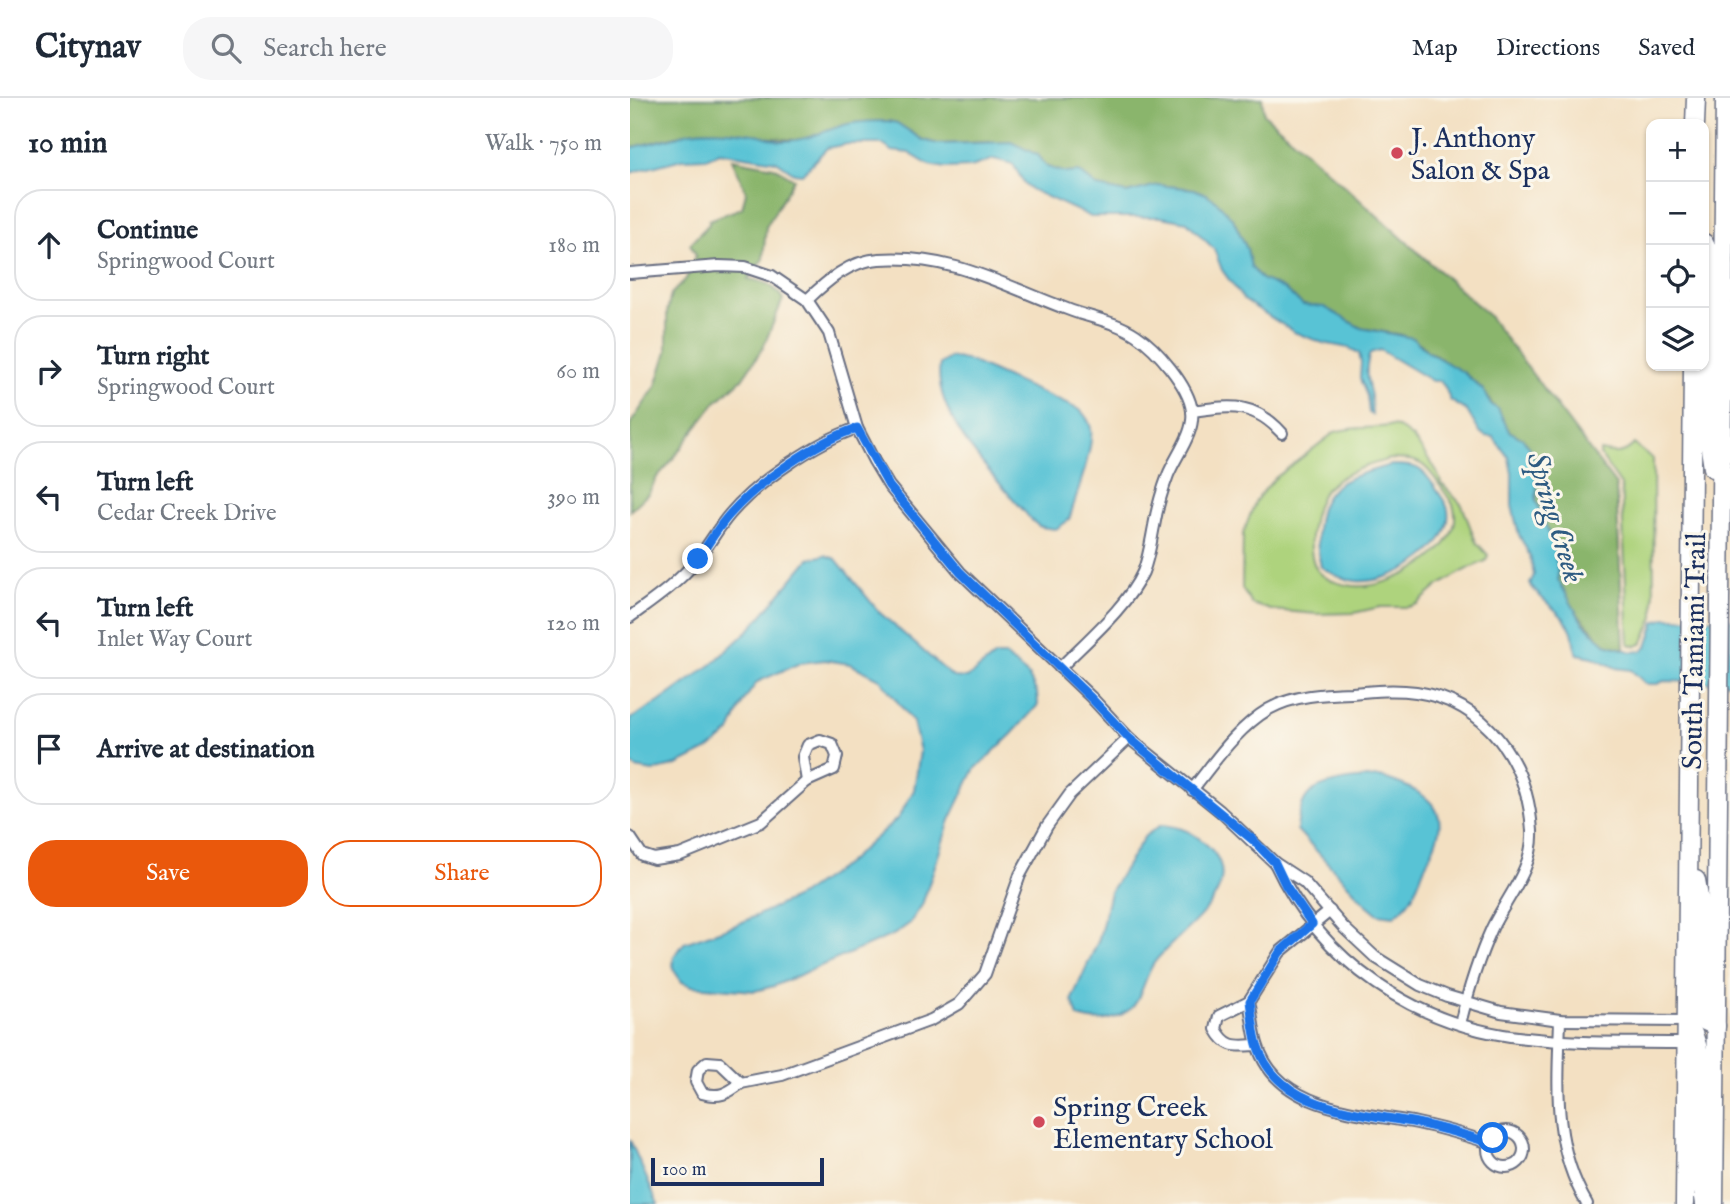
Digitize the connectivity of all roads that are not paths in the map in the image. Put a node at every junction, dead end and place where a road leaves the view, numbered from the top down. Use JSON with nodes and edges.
{"nodes":[{"id":1,"x":1696,"y":98,"type":"edge"},
{"id":2,"x":1725,"y":98,"type":"edge"},
{"id":3,"x":1695,"y":119,"type":"edge"},
{"id":4,"x":1705,"y":245,"type":"edge"},
{"id":5,"x":630,"y":273,"type":"edge"},
{"id":6,"x":807,"y":300,"type":"junction"},
{"id":7,"x":1693,"y":371,"type":"edge"},
{"id":8,"x":1192,"y":411,"type":"junction"},
{"id":9,"x":857,"y":428,"type":"junction"},
{"id":10,"x":1282,"y":433,"type":"dead end"},
{"id":11,"x":1721,"y":527,"type":"junction"},
{"id":12,"x":630,"y":617,"type":"edge"},
{"id":13,"x":1060,"y":668,"type":"junction"},
{"id":14,"x":1129,"y":738,"type":"junction"},
{"id":15,"x":807,"y":781,"type":"dead end"},
{"id":16,"x":1192,"y":790,"type":"junction"},
{"id":17,"x":630,"y":837,"type":"edge"},
{"id":18,"x":1688,"y":839,"type":"junction"},
{"id":19,"x":1275,"y":863,"type":"junction"},
{"id":20,"x":1330,"y":911,"type":"junction"},
{"id":21,"x":1312,"y":924,"type":"junction"},
{"id":22,"x":1250,"y":1001,"type":"junction"},
{"id":23,"x":1466,"y":1003,"type":"junction"},
{"id":24,"x":1560,"y":1020,"type":"junction"},
{"id":25,"x":1686,"y":1021,"type":"junction"},
{"id":26,"x":1460,"y":1024,"type":"junction"},
{"id":27,"x":1716,"y":1027,"type":"junction"},
{"id":28,"x":1559,"y":1041,"type":"junction"},
{"id":29,"x":1686,"y":1043,"type":"junction"},
{"id":30,"x":1257,"y":1045,"type":"junction"},
{"id":31,"x":741,"y":1083,"type":"dead end"},
{"id":32,"x":1490,"y":1143,"type":"dead end"},
{"id":33,"x":1587,"y":1204,"type":"edge"},
{"id":34,"x":1685,"y":1204,"type":"edge"},
{"id":35,"x":1706,"y":1204,"type":"edge"},
{"id":36,"x":1714,"y":1204,"type":"edge"}],
"edges":[{"from":1,"to":3,"type":"main road"},
{"from":2,"to":11,"type":"main road","name":"South Tamiami Trail"},
{"from":4,"to":11,"type":"main road"},
{"from":5,"to":6,"type":"street"},
{"from":6,"to":8,"type":"street"},
{"from":6,"to":9,"type":"street"},
{"from":7,"to":18,"type":"main road","name":"South Tamiami Trail"},
{"from":8,"to":10,"type":"street"},
{"from":8,"to":13,"type":"street"},
{"from":9,"to":12,"type":"street"},
{"from":9,"to":13,"type":"street"},
{"from":11,"to":27,"type":"main road","name":"South Tamiami Trail"},
{"from":13,"to":14,"type":"street"},
{"from":14,"to":16,"type":"street"},
{"from":14,"to":31,"type":"street"},
{"from":15,"to":17,"type":"street"},
{"from":16,"to":19,"type":"street"},
{"from":16,"to":23,"type":"street"},
{"from":18,"to":25,"type":"main road","name":"South Tamiami Trail"},
{"from":18,"to":27,"type":"main road"},
{"from":19,"to":20,"type":"street"},
{"from":19,"to":21,"type":"street"},
{"from":20,"to":21,"type":"street"},
{"from":20,"to":23,"type":"street"},
{"from":21,"to":22,"type":"street"},
{"from":21,"to":26,"type":"street"},
{"from":22,"to":30,"type":"street"},
{"from":22,"to":30,"type":"street"},
{"from":23,"to":24,"type":"street"},
{"from":23,"to":26,"type":"street"},
{"from":24,"to":25,"type":"street"},
{"from":24,"to":28,"type":"street"},
{"from":25,"to":29,"type":"main road","name":"South Tamiami Trail"},
{"from":25,"to":35,"type":"main road"},
{"from":26,"to":28,"type":"street"},
{"from":27,"to":36,"type":"main road","name":"South Tamiami Trail"},
{"from":28,"to":29,"type":"street"},
{"from":28,"to":33,"type":"street"},
{"from":29,"to":34,"type":"main road","name":"South Tamiami Trail"},
{"from":30,"to":32,"type":"street"}]}
